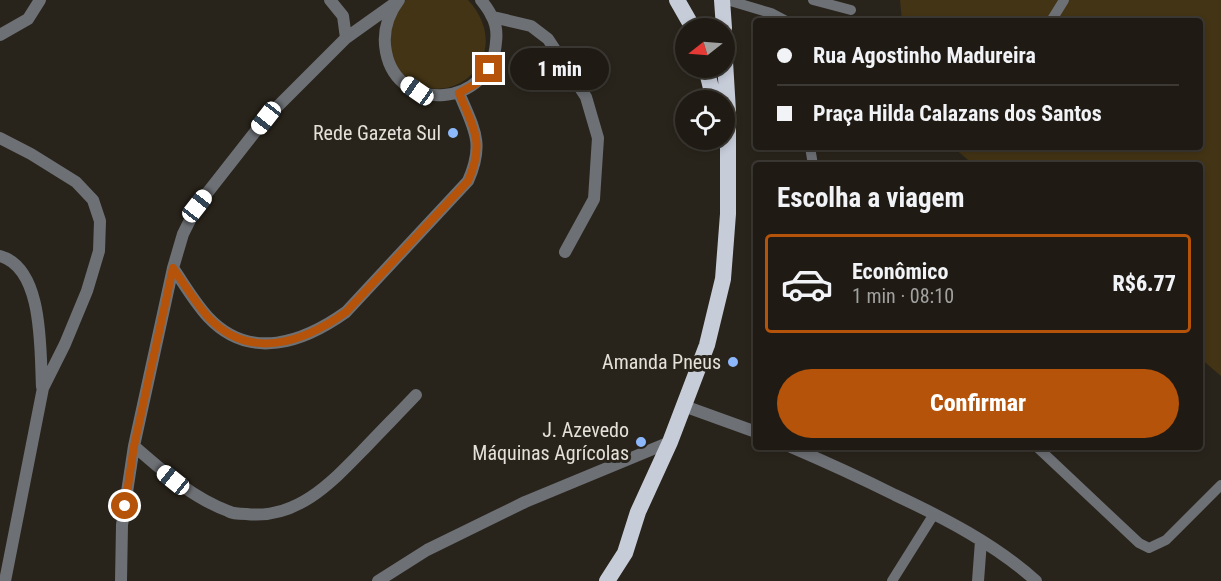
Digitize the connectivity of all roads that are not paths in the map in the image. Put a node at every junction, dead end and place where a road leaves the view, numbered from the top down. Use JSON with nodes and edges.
{"nodes":[{"id":1,"x":40,"y":0,"type":"edge"},
{"id":2,"x":330,"y":0,"type":"edge"},
{"id":3,"x":399,"y":0,"type":"edge"},
{"id":4,"x":481,"y":0,"type":"edge"},
{"id":5,"x":677,"y":0,"type":"edge"},
{"id":6,"x":722,"y":0,"type":"edge"},
{"id":7,"x":728,"y":0,"type":"edge"},
{"id":8,"x":813,"y":0,"type":"edge"},
{"id":9,"x":1064,"y":0,"type":"edge"},
{"id":10,"x":851,"y":10,"type":"dead end"},
{"id":11,"x":492,"y":17,"type":"junction"},
{"id":12,"x":687,"y":18,"type":"edge"},
{"id":13,"x":723,"y":18,"type":"edge"},
{"id":14,"x":780,"y":18,"type":"edge"},
{"id":15,"x":1053,"y":18,"type":"edge"},
{"id":16,"x":0,"y":35,"type":"edge"},
{"id":17,"x":345,"y":38,"type":"junction"},
{"id":18,"x":726,"y":78,"type":"edge"},
{"id":19,"x":459,"y":93,"type":"junction"},
{"id":20,"x":0,"y":138,"type":"edge"},
{"id":21,"x":721,"y":150,"type":"edge"},
{"id":22,"x":728,"y":214,"type":"junction"},
{"id":23,"x":565,"y":252,"type":"dead end"},
{"id":24,"x":0,"y":256,"type":"edge"},
{"id":25,"x":173,"y":268,"type":"junction"},
{"id":26,"x":42,"y":388,"type":"junction"},
{"id":27,"x":416,"y":395,"type":"dead end"},
{"id":28,"x":684,"y":406,"type":"junction"},
{"id":29,"x":753,"y":431,"type":"edge"},
{"id":30,"x":670,"y":441,"type":"junction"},
{"id":31,"x":134,"y":446,"type":"junction"},
{"id":32,"x":798,"y":450,"type":"edge"},
{"id":33,"x":1040,"y":450,"type":"edge"},
{"id":34,"x":1221,"y":485,"type":"edge"},
{"id":35,"x":934,"y":514,"type":"junction"},
{"id":36,"x":981,"y":541,"type":"junction"},
{"id":37,"x":5,"y":581,"type":"edge"},
{"id":38,"x":120,"y":581,"type":"edge"},
{"id":39,"x":378,"y":581,"type":"edge"},
{"id":40,"x":607,"y":581,"type":"edge"},
{"id":41,"x":892,"y":581,"type":"edge"},
{"id":42,"x":978,"y":581,"type":"edge"},
{"id":43,"x":1036,"y":581,"type":"edge"}],
"edges":[{"from":1,"to":16,"type":"street"},
{"from":2,"to":17,"type":"street"},
{"from":3,"to":17,"type":"street"},
{"from":3,"to":19,"type":"street"},
{"from":4,"to":11,"type":"street"},
{"from":5,"to":12,"type":"highway"},
{"from":6,"to":13,"type":"highway"},
{"from":7,"to":14,"type":"lane"},
{"from":8,"to":10,"type":"lane"},
{"from":9,"to":15,"type":"lane"},
{"from":11,"to":19,"type":"street"},
{"from":11,"to":23,"type":"street"},
{"from":17,"to":25,"type":"street"},
{"from":18,"to":22,"type":"highway"},
{"from":19,"to":25,"type":"street"},
{"from":20,"to":26,"type":"street"},
{"from":21,"to":22,"type":"highway"},
{"from":22,"to":28,"type":"highway"},
{"from":24,"to":26,"type":"street"},
{"from":25,"to":31,"type":"street"},
{"from":26,"to":37,"type":"street"},
{"from":27,"to":31,"type":"street"},
{"from":28,"to":29,"type":"street"},
{"from":28,"to":30,"type":"highway"},
{"from":30,"to":39,"type":"street"},
{"from":30,"to":40,"type":"highway"},
{"from":31,"to":38,"type":"street"},
{"from":32,"to":35,"type":"street"},
{"from":33,"to":34,"type":"lane"},
{"from":35,"to":36,"type":"street"},
{"from":35,"to":41,"type":"lane"},
{"from":36,"to":42,"type":"street"},
{"from":36,"to":43,"type":"street"}]}
